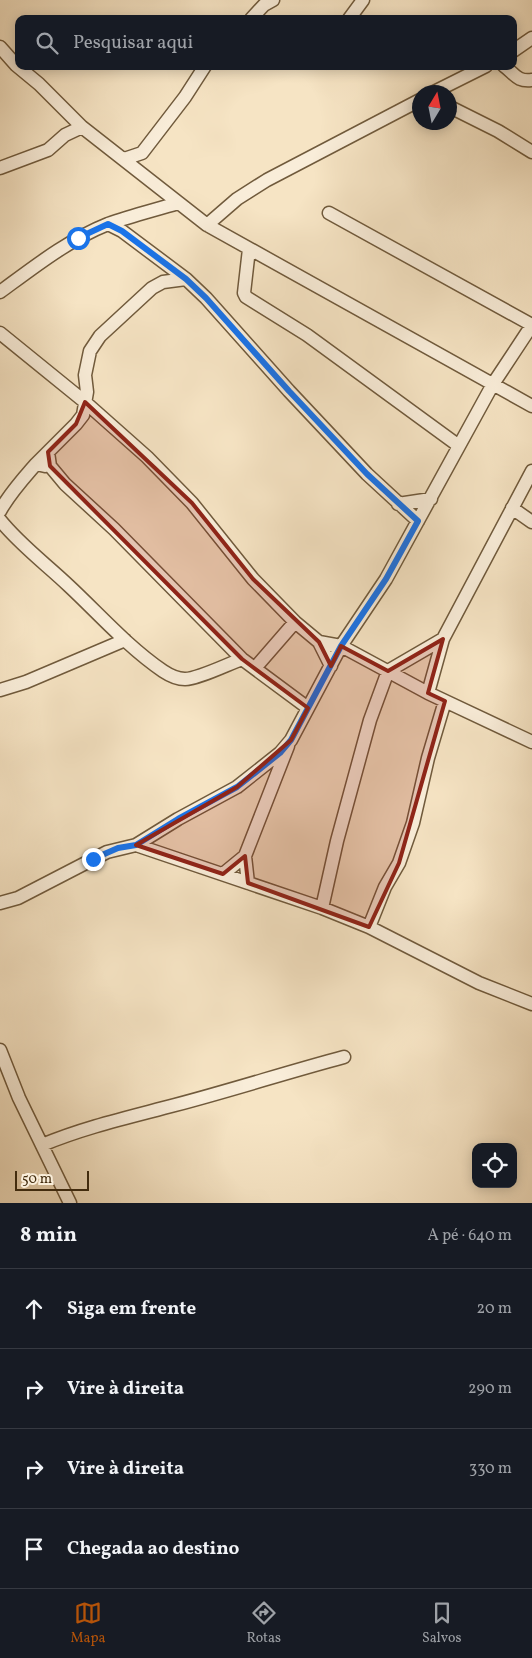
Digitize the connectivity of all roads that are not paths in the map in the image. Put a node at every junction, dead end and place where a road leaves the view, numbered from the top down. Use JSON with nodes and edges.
{"nodes":[{"id":1,"x":274,"y":0,"type":"edge"},
{"id":2,"x":363,"y":0,"type":"edge"},
{"id":3,"x":255,"y":15,"type":"edge"},
{"id":4,"x":352,"y":15,"type":"edge"},
{"id":5,"x":532,"y":38,"type":"edge"},
{"id":6,"x":0,"y":47,"type":"edge"},
{"id":7,"x":517,"y":48,"type":"edge"},
{"id":8,"x":15,"y":64,"type":"edge"},
{"id":9,"x":22,"y":70,"type":"edge"},
{"id":10,"x":203,"y":70,"type":"edge"},
{"id":11,"x":478,"y":70,"type":"edge"},
{"id":12,"x":509,"y":70,"type":"edge"},
{"id":13,"x":532,"y":80,"type":"edge"},
{"id":14,"x":448,"y":85,"type":"edge"},
{"id":15,"x":412,"y":104,"type":"edge"},
{"id":16,"x":457,"y":110,"type":"edge"},
{"id":17,"x":82,"y":127,"type":"junction"},
{"id":18,"x":532,"y":152,"type":"edge"},
{"id":19,"x":142,"y":153,"type":"junction"},
{"id":20,"x":124,"y":160,"type":"junction"},
{"id":21,"x":0,"y":168,"type":"edge"},
{"id":22,"x":140,"y":174,"type":"junction"},
{"id":23,"x":178,"y":203,"type":"junction"},
{"id":24,"x":329,"y":213,"type":"dead end"},
{"id":25,"x":122,"y":225,"type":"junction"},
{"id":26,"x":207,"y":225,"type":"junction"},
{"id":27,"x":249,"y":249,"type":"junction"},
{"id":28,"x":186,"y":279,"type":"junction"},
{"id":29,"x":0,"y":292,"type":"edge"},
{"id":30,"x":532,"y":325,"type":"edge"},
{"id":31,"x":0,"y":333,"type":"edge"},
{"id":32,"x":84,"y":376,"type":"junction"},
{"id":33,"x":493,"y":384,"type":"junction"},
{"id":34,"x":69,"y":388,"type":"junction"},
{"id":35,"x":85,"y":402,"type":"junction"},
{"id":36,"x":532,"y":406,"type":"edge"},
{"id":37,"x":459,"y":446,"type":"junction"},
{"id":38,"x":48,"y":452,"type":"junction"},
{"id":39,"x":36,"y":464,"type":"junction"},
{"id":40,"x":50,"y":466,"type":"junction"},
{"id":41,"x":532,"y":471,"type":"edge"},
{"id":42,"x":431,"y":499,"type":"junction"},
{"id":43,"x":398,"y":504,"type":"junction"},
{"id":44,"x":512,"y":508,"type":"junction"},
{"id":45,"x":0,"y":510,"type":"edge"},
{"id":46,"x":0,"y":520,"type":"edge"},
{"id":47,"x":418,"y":521,"type":"junction"},
{"id":48,"x":532,"y":522,"type":"edge"},
{"id":49,"x":295,"y":622,"type":"junction"},
{"id":50,"x":443,"y":639,"type":"junction"},
{"id":51,"x":125,"y":640,"type":"junction"},
{"id":52,"x":319,"y":642,"type":"junction"},
{"id":53,"x":341,"y":646,"type":"junction"},
{"id":54,"x":242,"y":659,"type":"junction"},
{"id":55,"x":331,"y":666,"type":"junction"},
{"id":56,"x":255,"y":668,"type":"junction"},
{"id":57,"x":388,"y":671,"type":"junction"},
{"id":58,"x":0,"y":690,"type":"edge"},
{"id":59,"x":428,"y":693,"type":"junction"},
{"id":60,"x":445,"y":701,"type":"junction"},
{"id":61,"x":308,"y":708,"type":"junction"},
{"id":62,"x":291,"y":740,"type":"junction"},
{"id":63,"x":532,"y":742,"type":"edge"},
{"id":64,"x":136,"y":845,"type":"junction"},
{"id":65,"x":245,"y":856,"type":"junction"},
{"id":66,"x":223,"y":874,"type":"junction"},
{"id":67,"x":248,"y":883,"type":"junction"},
{"id":68,"x":0,"y":903,"type":"edge"},
{"id":69,"x":322,"y":908,"type":"junction"},
{"id":70,"x":369,"y":927,"type":"junction"},
{"id":71,"x":532,"y":1004,"type":"edge"},
{"id":72,"x":0,"y":1050,"type":"edge"},
{"id":73,"x":344,"y":1057,"type":"dead end"},
{"id":74,"x":42,"y":1145,"type":"junction"},
{"id":75,"x":70,"y":1203,"type":"edge"}],
"edges":[{"from":1,"to":3,"type":"street"},
{"from":2,"to":4,"type":"street"},
{"from":5,"to":7,"type":"street"},
{"from":6,"to":8,"type":"street"},
{"from":9,"to":17,"type":"street"},
{"from":10,"to":19,"type":"street"},
{"from":11,"to":14,"type":"street"},
{"from":12,"to":13,"type":"street"},
{"from":15,"to":26,"type":"street"},
{"from":16,"to":18,"type":"street"},
{"from":17,"to":20,"type":"street"},
{"from":17,"to":21,"type":"street"},
{"from":19,"to":20,"type":"street"},
{"from":19,"to":22,"type":"street"},
{"from":20,"to":22,"type":"street"},
{"from":22,"to":23,"type":"street"},
{"from":23,"to":25,"type":"street"},
{"from":23,"to":26,"type":"street"},
{"from":24,"to":30,"type":"street"},
{"from":25,"to":28,"type":"street"},
{"from":25,"to":29,"type":"street"},
{"from":26,"to":27,"type":"street"},
{"from":27,"to":33,"type":"street"},
{"from":27,"to":37,"type":"street"},
{"from":28,"to":32,"type":"street"},
{"from":28,"to":43,"type":"street"},
{"from":30,"to":33,"type":"street"},
{"from":31,"to":34,"type":"street"},
{"from":32,"to":34,"type":"street"},
{"from":32,"to":35,"type":"street"},
{"from":33,"to":36,"type":"street"},
{"from":33,"to":37,"type":"street"},
{"from":34,"to":35,"type":"street"},
{"from":35,"to":38,"type":"street"},
{"from":35,"to":49,"type":"street"},
{"from":37,"to":42,"type":"street"},
{"from":38,"to":39,"type":"street"},
{"from":38,"to":40,"type":"street"},
{"from":39,"to":40,"type":"street"},
{"from":39,"to":45,"type":"street"},
{"from":40,"to":54,"type":"street"},
{"from":41,"to":44,"type":"street"},
{"from":42,"to":43,"type":"street"},
{"from":42,"to":47,"type":"street"},
{"from":43,"to":47,"type":"street"},
{"from":44,"to":48,"type":"street"},
{"from":44,"to":50,"type":"street"},
{"from":46,"to":51,"type":"street"},
{"from":47,"to":53,"type":"street"},
{"from":49,"to":52,"type":"street"},
{"from":49,"to":56,"type":"street"},
{"from":50,"to":57,"type":"street"},
{"from":50,"to":59,"type":"street"},
{"from":51,"to":54,"type":"street"},
{"from":51,"to":58,"type":"street"},
{"from":52,"to":53,"type":"street"},
{"from":52,"to":55,"type":"street"},
{"from":53,"to":55,"type":"street"},
{"from":53,"to":57,"type":"street"},
{"from":54,"to":56,"type":"street"},
{"from":55,"to":61,"type":"street"},
{"from":56,"to":61,"type":"street"},
{"from":57,"to":59,"type":"street"},
{"from":57,"to":69,"type":"street"},
{"from":59,"to":60,"type":"street"},
{"from":60,"to":63,"type":"street"},
{"from":60,"to":70,"type":"street"},
{"from":61,"to":62,"type":"street"},
{"from":62,"to":64,"type":"street"},
{"from":62,"to":65,"type":"street"},
{"from":64,"to":66,"type":"street"},
{"from":64,"to":68,"type":"street"},
{"from":65,"to":66,"type":"street"},
{"from":65,"to":67,"type":"street"},
{"from":66,"to":67,"type":"street"},
{"from":67,"to":69,"type":"street"},
{"from":69,"to":70,"type":"street"},
{"from":70,"to":71,"type":"street"},
{"from":72,"to":74,"type":"street"},
{"from":73,"to":74,"type":"street"},
{"from":74,"to":75,"type":"street"}]}
